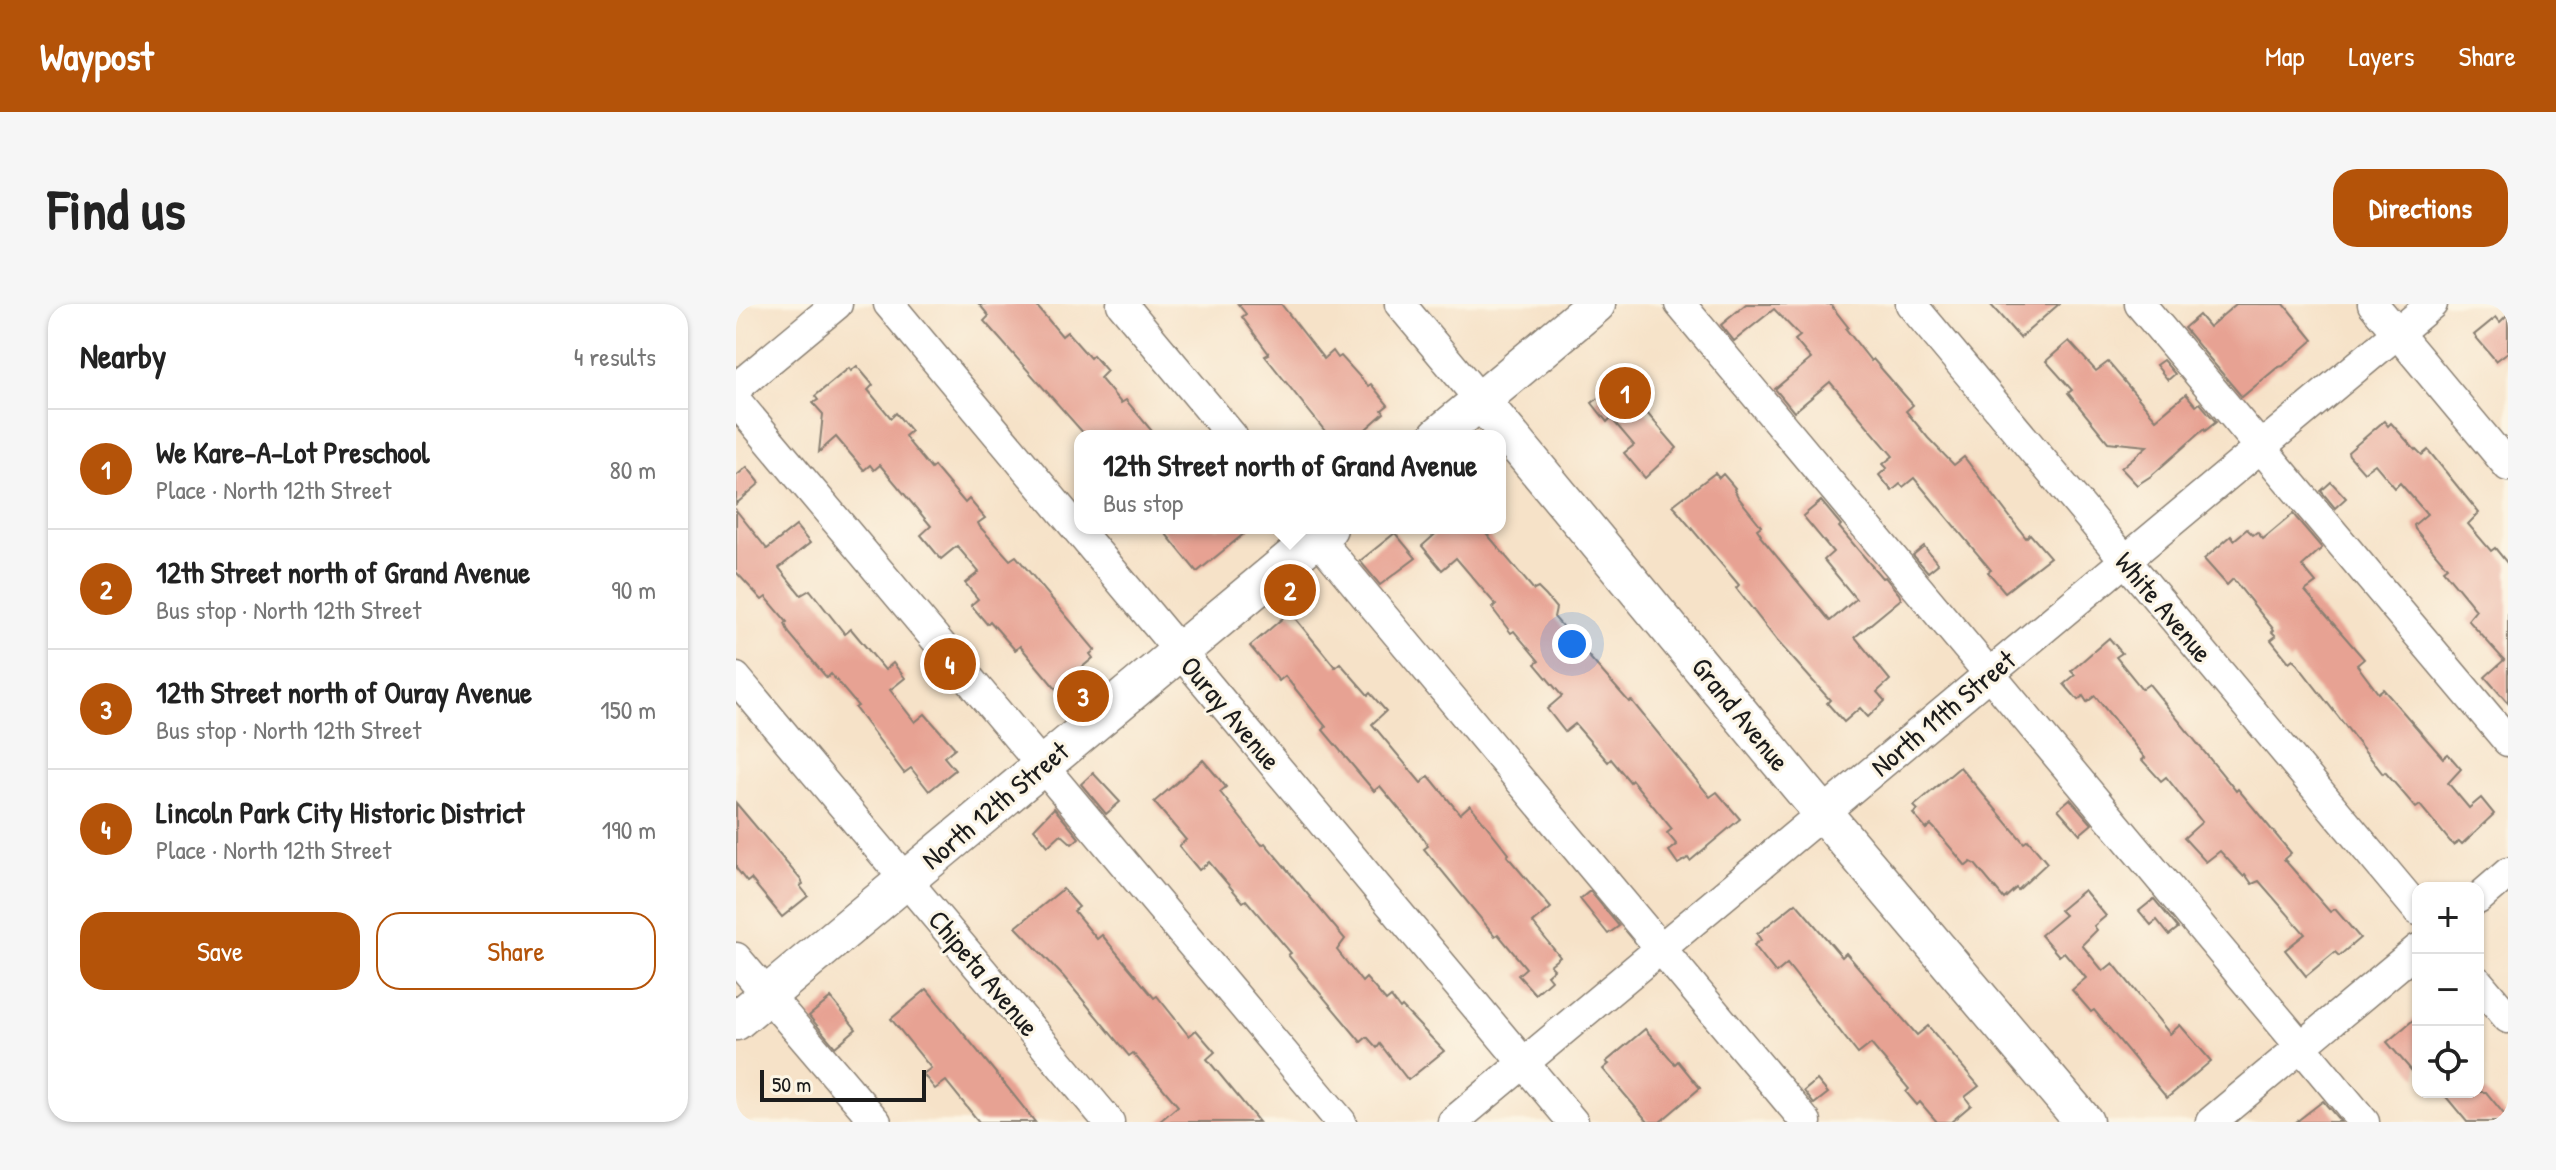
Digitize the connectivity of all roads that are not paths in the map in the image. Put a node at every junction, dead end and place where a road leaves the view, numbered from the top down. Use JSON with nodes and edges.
{"nodes":[{"id":1,"x":837,"y":304,"type":"edge"},
{"id":2,"x":889,"y":304,"type":"edge"},
{"id":3,"x":1122,"y":304,"type":"edge"},
{"id":4,"x":1400,"y":304,"type":"edge"},
{"id":5,"x":1596,"y":304,"type":"edge"},
{"id":6,"x":1680,"y":304,"type":"edge"},
{"id":7,"x":1911,"y":304,"type":"edge"},
{"id":8,"x":2140,"y":304,"type":"edge"},
{"id":9,"x":2373,"y":304,"type":"edge"},
{"id":10,"x":2432,"y":304,"type":"edge"},
{"id":11,"x":2397,"y":333,"type":"junction"},
{"id":12,"x":736,"y":388,"type":"edge"},
{"id":13,"x":736,"y":401,"type":"edge"},
{"id":14,"x":1481,"y":401,"type":"junction"},
{"id":15,"x":1227,"y":430,"type":"edge"},
{"id":16,"x":1445,"y":430,"type":"edge"},
{"id":17,"x":1505,"y":430,"type":"edge"},
{"id":18,"x":1506,"y":431,"type":"edge"},
{"id":19,"x":2260,"y":448,"type":"junction"},
{"id":20,"x":2508,"y":466,"type":"edge"},
{"id":21,"x":1074,"y":525,"type":"edge"},
{"id":22,"x":1082,"y":534,"type":"edge"},
{"id":23,"x":1315,"y":534,"type":"edge"},
{"id":24,"x":1320,"y":534,"type":"edge"},
{"id":25,"x":2125,"y":560,"type":"junction"},
{"id":26,"x":1180,"y":651,"type":"junction"},
{"id":27,"x":1990,"y":673,"type":"junction"},
{"id":28,"x":736,"y":678,"type":"edge"},
{"id":29,"x":2508,"y":741,"type":"edge"},
{"id":30,"x":1043,"y":765,"type":"junction"},
{"id":31,"x":1823,"y":814,"type":"junction"},
{"id":32,"x":2508,"y":873,"type":"edge"},
{"id":33,"x":906,"y":879,"type":"junction"},
{"id":34,"x":2484,"y":894,"type":"edge"},
{"id":35,"x":2412,"y":903,"type":"edge"},
{"id":36,"x":1661,"y":948,"type":"junction"},
{"id":37,"x":2412,"y":954,"type":"edge"},
{"id":38,"x":736,"y":958,"type":"edge"},
{"id":39,"x":2484,"y":989,"type":"edge"},
{"id":40,"x":769,"y":994,"type":"junction"},
{"id":41,"x":2508,"y":1018,"type":"edge"},
{"id":42,"x":736,"y":1021,"type":"edge"},
{"id":43,"x":2301,"y":1047,"type":"junction"},
{"id":44,"x":1524,"y":1063,"type":"junction"},
{"id":45,"x":876,"y":1122,"type":"edge"},
{"id":46,"x":1109,"y":1122,"type":"edge"},
{"id":47,"x":1341,"y":1122,"type":"edge"},
{"id":48,"x":1453,"y":1122,"type":"edge"},
{"id":49,"x":1573,"y":1122,"type":"edge"},
{"id":50,"x":1806,"y":1122,"type":"edge"},
{"id":51,"x":2084,"y":1122,"type":"edge"},
{"id":52,"x":2211,"y":1122,"type":"edge"},
{"id":53,"x":2364,"y":1122,"type":"edge"}],
"edges":[{"from":1,"to":12,"type":"street"},
{"from":2,"to":21,"type":"street","name":"Ouray Avenue"},
{"from":3,"to":15,"type":"street"},
{"from":4,"to":14,"type":"street","name":"Grand Avenue"},
{"from":5,"to":14,"type":"main road"},
{"from":6,"to":27,"type":"street"},
{"from":7,"to":25,"type":"street","name":"White Avenue"},
{"from":8,"to":19,"type":"street"},
{"from":9,"to":11,"type":"street"},
{"from":10,"to":11,"type":"street","name":"North 11th Street"},
{"from":11,"to":19,"type":"street","name":"North 11th Street"},
{"from":11,"to":20,"type":"street"},
{"from":13,"to":30,"type":"street"},
{"from":14,"to":16,"type":"main road"},
{"from":14,"to":17,"type":"main road","name":"Grand Avenue"},
{"from":18,"to":31,"type":"main road","name":"Grand Avenue"},
{"from":19,"to":25,"type":"street","name":"North 11th Street"},
{"from":19,"to":29,"type":"street"},
{"from":22,"to":26,"type":"street","name":"Ouray Avenue"},
{"from":23,"to":26,"type":"main road","name":"North 12th Street"},
{"from":24,"to":36,"type":"street"},
{"from":25,"to":27,"type":"street","name":"North 11th Street"},
{"from":25,"to":35,"type":"street","name":"White Avenue"},
{"from":26,"to":30,"type":"main road","name":"North 12th Street"},
{"from":26,"to":44,"type":"street","name":"Ouray Avenue"},
{"from":27,"to":31,"type":"street","name":"North 11th Street"},
{"from":27,"to":43,"type":"street"},
{"from":28,"to":33,"type":"street","name":"Chipeta Avenue"},
{"from":30,"to":33,"type":"main road","name":"North 12th Street"},
{"from":30,"to":47,"type":"street"},
{"from":31,"to":36,"type":"street","name":"North 11th Street"},
{"from":31,"to":51,"type":"main road","name":"Grand Avenue"},
{"from":32,"to":34,"type":"street"},
{"from":33,"to":40,"type":"main road","name":"North 12th Street"},
{"from":33,"to":46,"type":"street","name":"Chipeta Avenue"},
{"from":36,"to":44,"type":"street","name":"North 11th Street"},
{"from":36,"to":50,"type":"street"},
{"from":37,"to":43,"type":"street"},
{"from":38,"to":40,"type":"street"},
{"from":39,"to":41,"type":"street"},
{"from":40,"to":42,"type":"main road","name":"North 12th Street"},
{"from":40,"to":45,"type":"street"},
{"from":43,"to":52,"type":"street"},
{"from":43,"to":53,"type":"street"},
{"from":44,"to":48,"type":"street","name":"North 11th Street"},
{"from":44,"to":49,"type":"street","name":"Ouray Avenue"}]}
